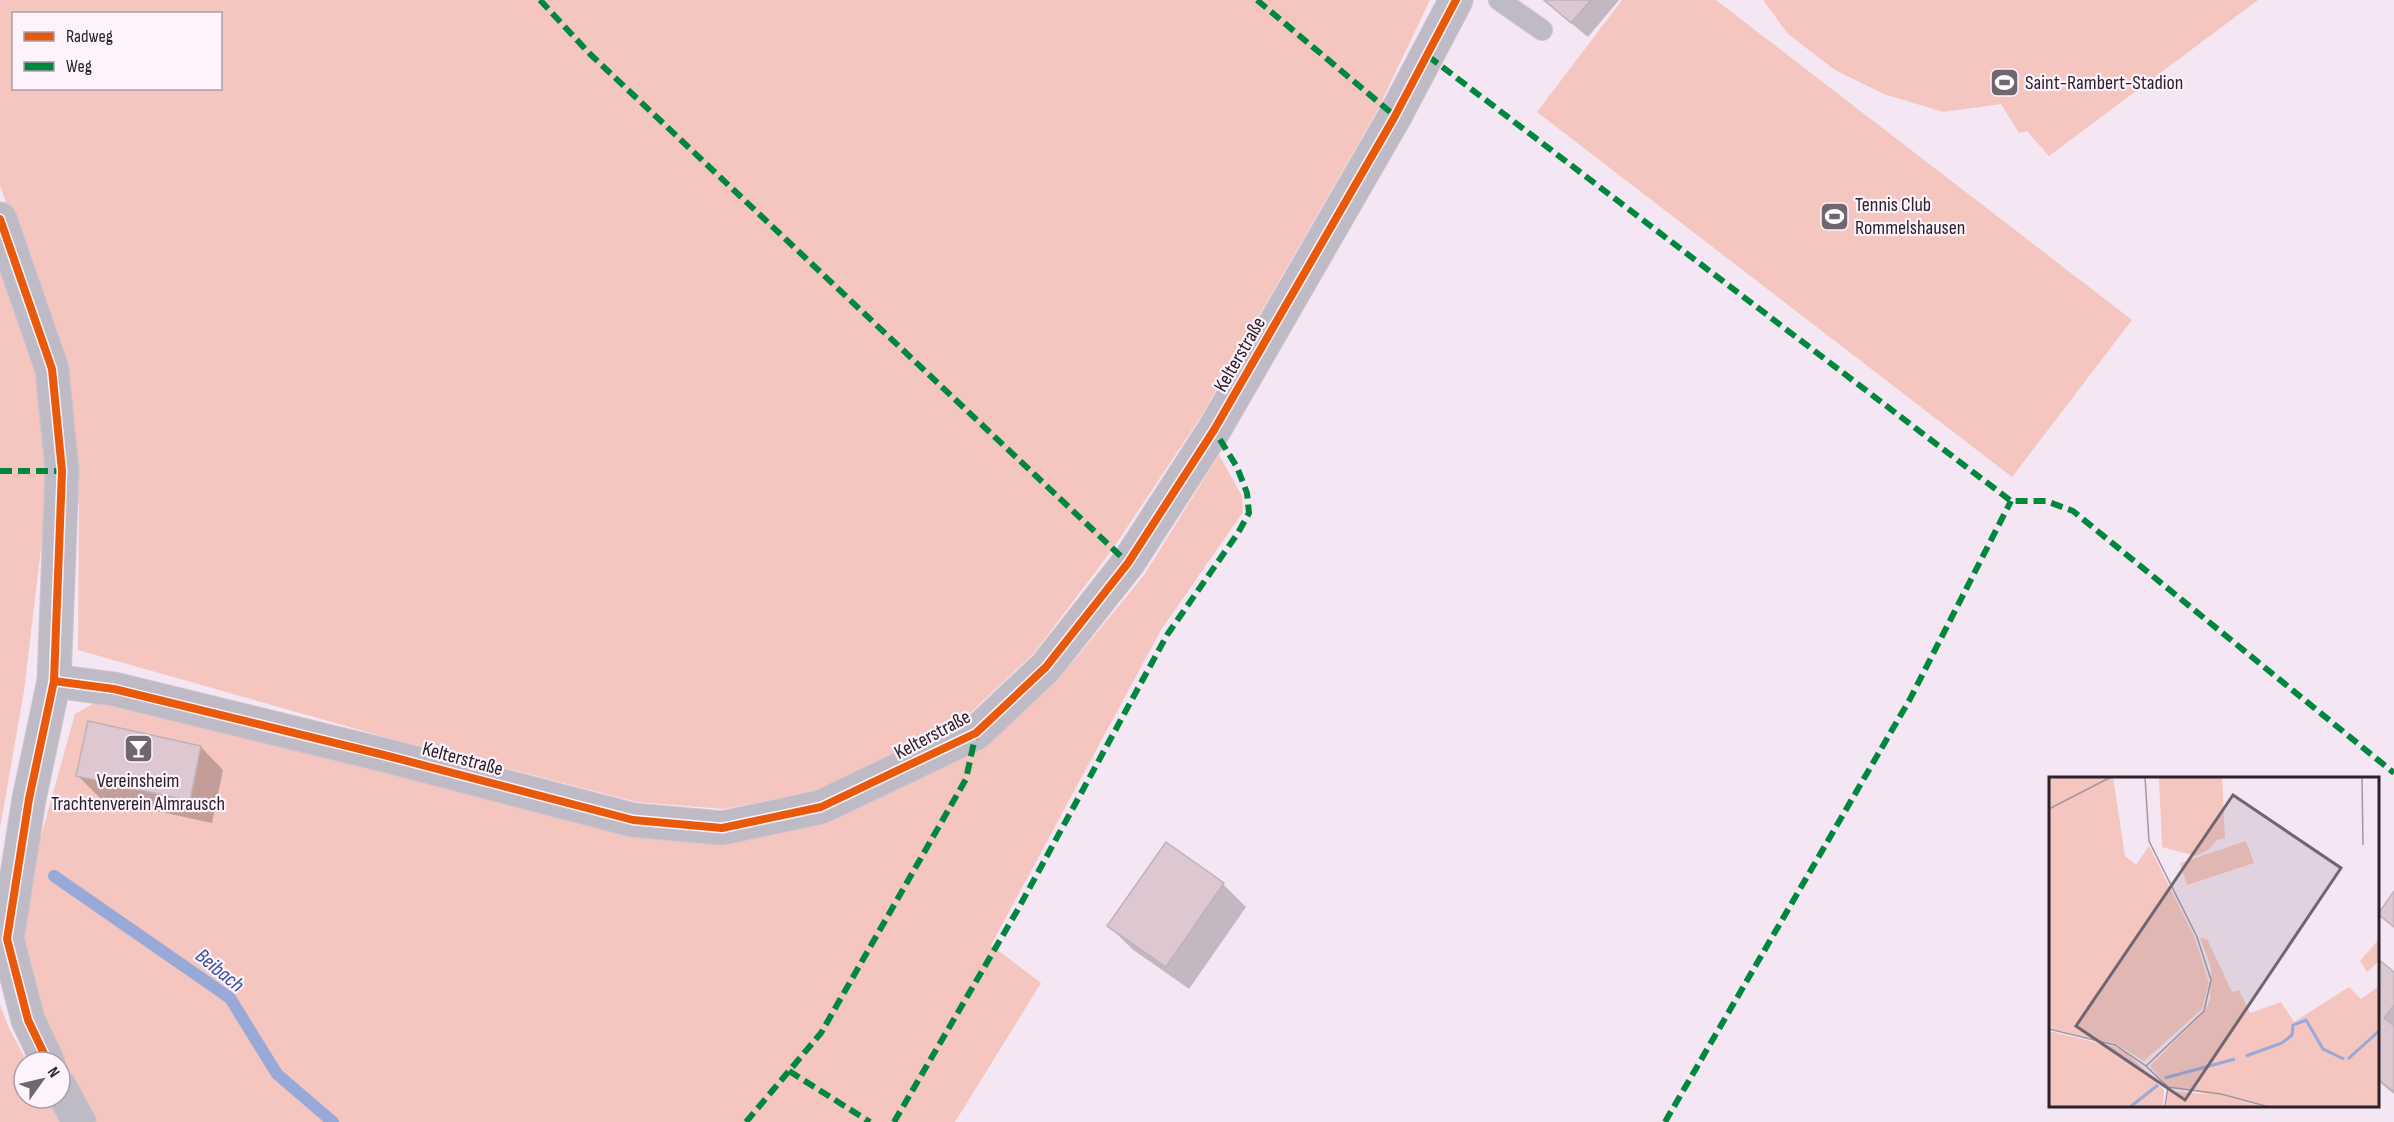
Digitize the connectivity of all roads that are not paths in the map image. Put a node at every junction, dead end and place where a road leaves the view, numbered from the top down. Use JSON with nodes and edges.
{"nodes":[{"id":1,"x":1456,"y":0,"type":"edge"},
{"id":2,"x":1499,"y":0,"type":"edge"},
{"id":3,"x":1542,"y":30,"type":"dead end"},
{"id":4,"x":0,"y":219,"type":"edge"},
{"id":5,"x":54,"y":681,"type":"junction"},
{"id":6,"x":3,"y":941,"type":"edge"},
{"id":7,"x":42,"y":1050,"type":"edge"}],
"edges":[{"from":1,"to":5,"type":"street","name":"Kelterstraße"},
{"from":2,"to":3,"type":"lane"},
{"from":4,"to":5,"type":"street"},
{"from":5,"to":6,"type":"street"},
{"from":6,"to":7,"type":"street"}]}
